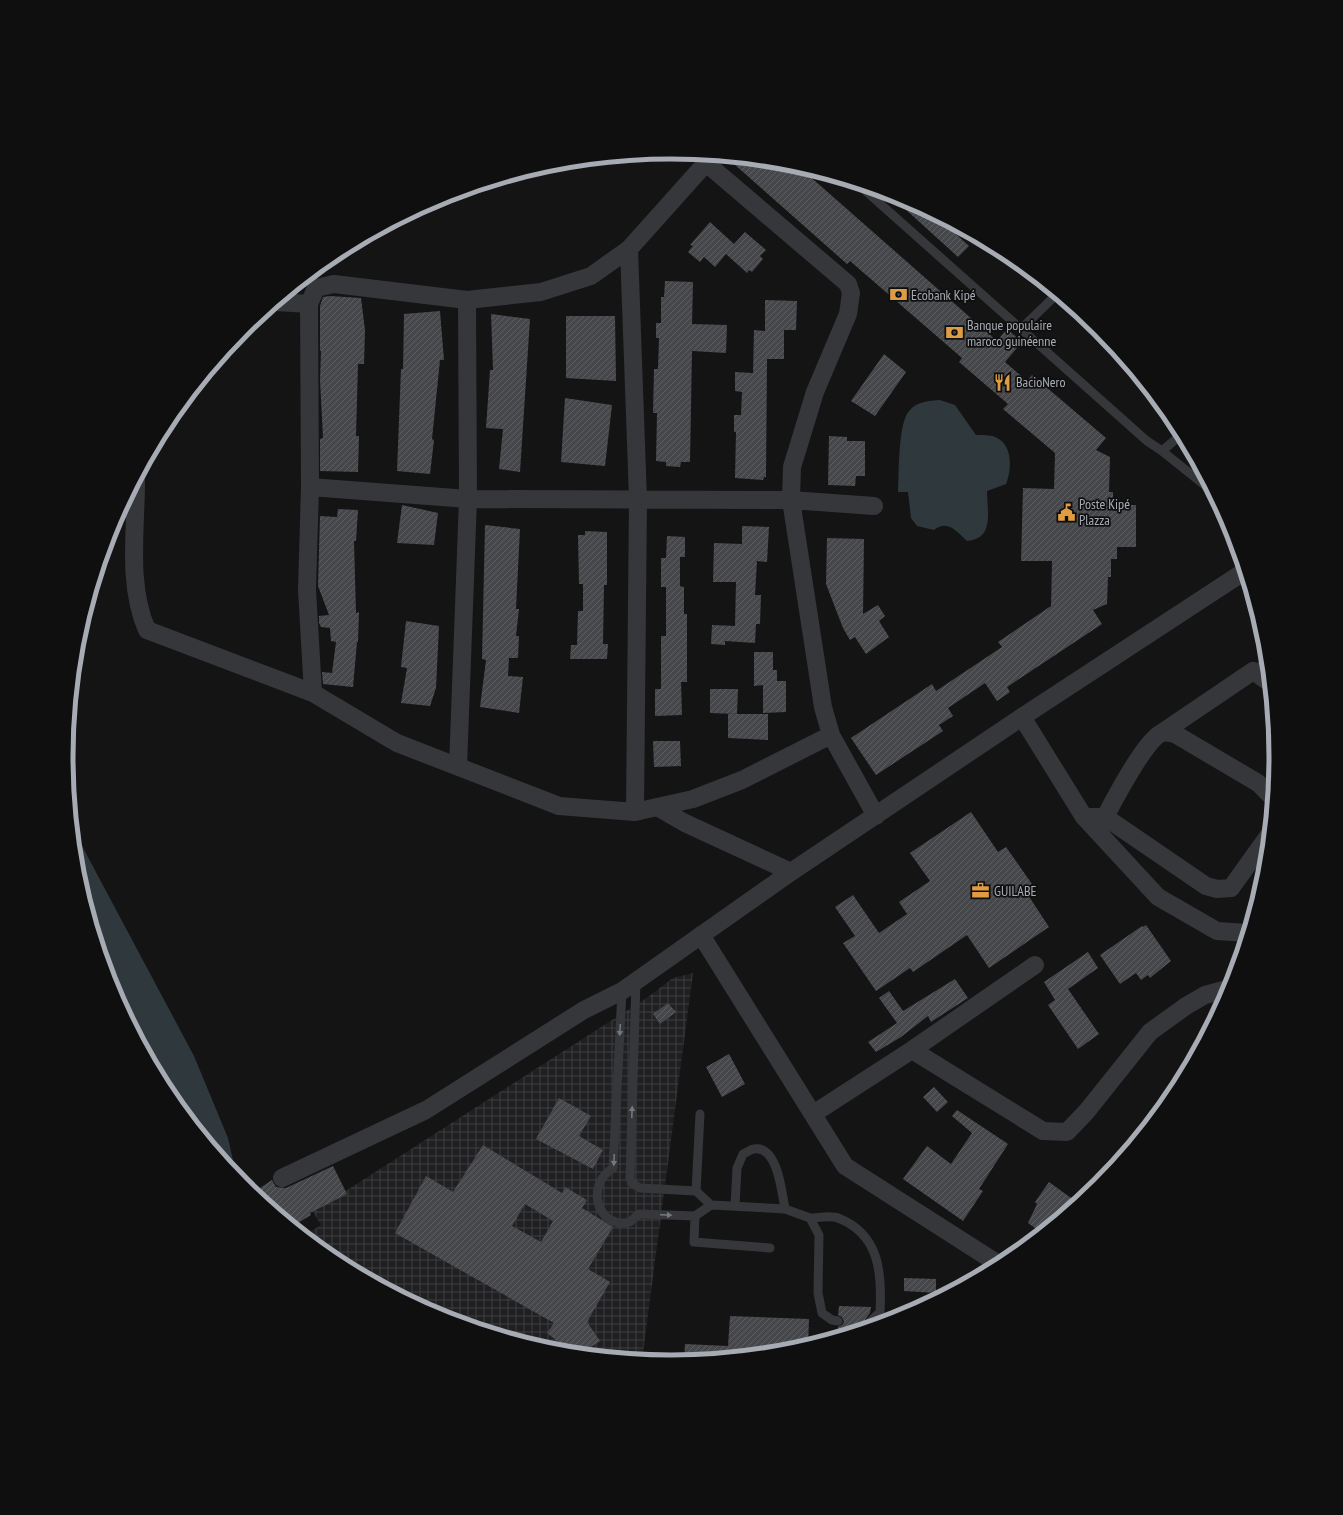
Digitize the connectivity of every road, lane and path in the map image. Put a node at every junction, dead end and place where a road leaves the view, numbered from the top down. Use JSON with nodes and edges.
{"nodes":[{"id":1,"x":708,"y":160,"type":"edge"},
{"id":2,"x":710,"y":160,"type":"edge"},
{"id":3,"x":867,"y":192,"type":"edge"},
{"id":4,"x":629,"y":249,"type":"junction"},
{"id":5,"x":310,"y":284,"type":"edge"},
{"id":6,"x":1053,"y":297,"type":"edge"},
{"id":7,"x":467,"y":300,"type":"junction"},
{"id":8,"x":284,"y":302,"type":"edge"},
{"id":9,"x":309,"y":304,"type":"junction"},
{"id":10,"x":1022,"y":328,"type":"junction"},
{"id":11,"x":1177,"y":438,"type":"edge"},
{"id":12,"x":1162,"y":451,"type":"junction"},
{"id":13,"x":1203,"y":484,"type":"edge"},
{"id":14,"x":310,"y":487,"type":"junction"},
{"id":15,"x":136,"y":491,"type":"edge"},
{"id":16,"x":468,"y":499,"type":"junction"},
{"id":17,"x":638,"y":499,"type":"junction"},
{"id":18,"x":791,"y":500,"type":"junction"},
{"id":19,"x":874,"y":506,"type":"dead end"},
{"id":20,"x":1241,"y":574,"type":"edge"},
{"id":21,"x":1260,"y":666,"type":"edge"},
{"id":22,"x":313,"y":693,"type":"junction"},
{"id":23,"x":1022,"y":717,"type":"junction"},
{"id":24,"x":1163,"y":732,"type":"junction"},
{"id":25,"x":832,"y":735,"type":"junction"},
{"id":26,"x":458,"y":767,"type":"junction"},
{"id":27,"x":1269,"y":794,"type":"edge"},
{"id":28,"x":657,"y":807,"type":"junction"},
{"id":29,"x":635,"y":812,"type":"junction"},
{"id":30,"x":876,"y":816,"type":"junction"},
{"id":31,"x":1105,"y":816,"type":"junction"},
{"id":32,"x":1084,"y":817,"type":"junction"},
{"id":33,"x":1264,"y":842,"type":"edge"},
{"id":34,"x":791,"y":872,"type":"junction"},
{"id":35,"x":1243,"y":934,"type":"edge"},
{"id":36,"x":701,"y":935,"type":"junction"},
{"id":37,"x":1035,"y":965,"type":"dead end"},
{"id":38,"x":629,"y":986,"type":"junction"},
{"id":39,"x":1222,"y":990,"type":"edge"},
{"id":40,"x":912,"y":1050,"type":"junction"},
{"id":41,"x":700,"y":1114,"type":"dead end"},
{"id":42,"x":813,"y":1114,"type":"junction"},
{"id":43,"x":282,"y":1178,"type":"dead end"},
{"id":44,"x":696,"y":1191,"type":"junction"},
{"id":45,"x":711,"y":1205,"type":"junction"},
{"id":46,"x":736,"y":1206,"type":"junction"},
{"id":47,"x":784,"y":1209,"type":"junction"},
{"id":48,"x":695,"y":1216,"type":"junction"},
{"id":49,"x":810,"y":1218,"type":"junction"},
{"id":50,"x":770,"y":1248,"type":"dead end"},
{"id":51,"x":994,"y":1261,"type":"edge"},
{"id":52,"x":838,"y":1321,"type":"dead end"},
{"id":53,"x":870,"y":1322,"type":"dead end"}],
"edges":[{"from":1,"to":4,"type":"street"},
{"from":2,"to":18,"type":"street"},
{"from":3,"to":10,"type":"lane"},
{"from":4,"to":7,"type":"street"},
{"from":4,"to":17,"type":"street"},
{"from":5,"to":7,"type":"street"},
{"from":5,"to":9,"type":"street"},
{"from":6,"to":10,"type":"lane"},
{"from":7,"to":16,"type":"street"},
{"from":8,"to":9,"type":"street"},
{"from":9,"to":14,"type":"street"},
{"from":10,"to":12,"type":"lane"},
{"from":11,"to":12,"type":"lane"},
{"from":12,"to":13,"type":"lane"},
{"from":14,"to":16,"type":"street"},
{"from":14,"to":22,"type":"street"},
{"from":15,"to":22,"type":"street"},
{"from":16,"to":17,"type":"street"},
{"from":16,"to":26,"type":"street"},
{"from":17,"to":18,"type":"street"},
{"from":17,"to":29,"type":"street"},
{"from":18,"to":19,"type":"street"},
{"from":18,"to":25,"type":"street"},
{"from":20,"to":23,"type":"street"},
{"from":21,"to":24,"type":"street"},
{"from":22,"to":26,"type":"street"},
{"from":23,"to":30,"type":"street"},
{"from":23,"to":32,"type":"street"},
{"from":24,"to":27,"type":"street"},
{"from":24,"to":31,"type":"street"},
{"from":25,"to":28,"type":"street"},
{"from":25,"to":30,"type":"street"},
{"from":26,"to":29,"type":"street"},
{"from":28,"to":29,"type":"street"},
{"from":28,"to":34,"type":"street"},
{"from":30,"to":34,"type":"street"},
{"from":31,"to":32,"type":"street"},
{"from":31,"to":33,"type":"street"},
{"from":32,"to":35,"type":"street"},
{"from":34,"to":36,"type":"street"},
{"from":36,"to":38,"type":"street"},
{"from":36,"to":42,"type":"street"},
{"from":37,"to":40,"type":"street"},
{"from":38,"to":43,"type":"street"},
{"from":44,"to":38,"type":"lane","one_way":true},
{"from":38,"to":48,"type":"lane","one_way":true},
{"from":39,"to":40,"type":"street"},
{"from":40,"to":42,"type":"street"},
{"from":41,"to":44,"type":"lane"},
{"from":42,"to":51,"type":"street"},
{"from":44,"to":45,"type":"lane"},
{"from":45,"to":46,"type":"lane"},
{"from":45,"to":48,"type":"lane"},
{"from":46,"to":47,"type":"lane"},
{"from":46,"to":47,"type":"lane"},
{"from":47,"to":49,"type":"lane"},
{"from":48,"to":50,"type":"lane"},
{"from":49,"to":52,"type":"lane"},
{"from":49,"to":53,"type":"lane"}]}
